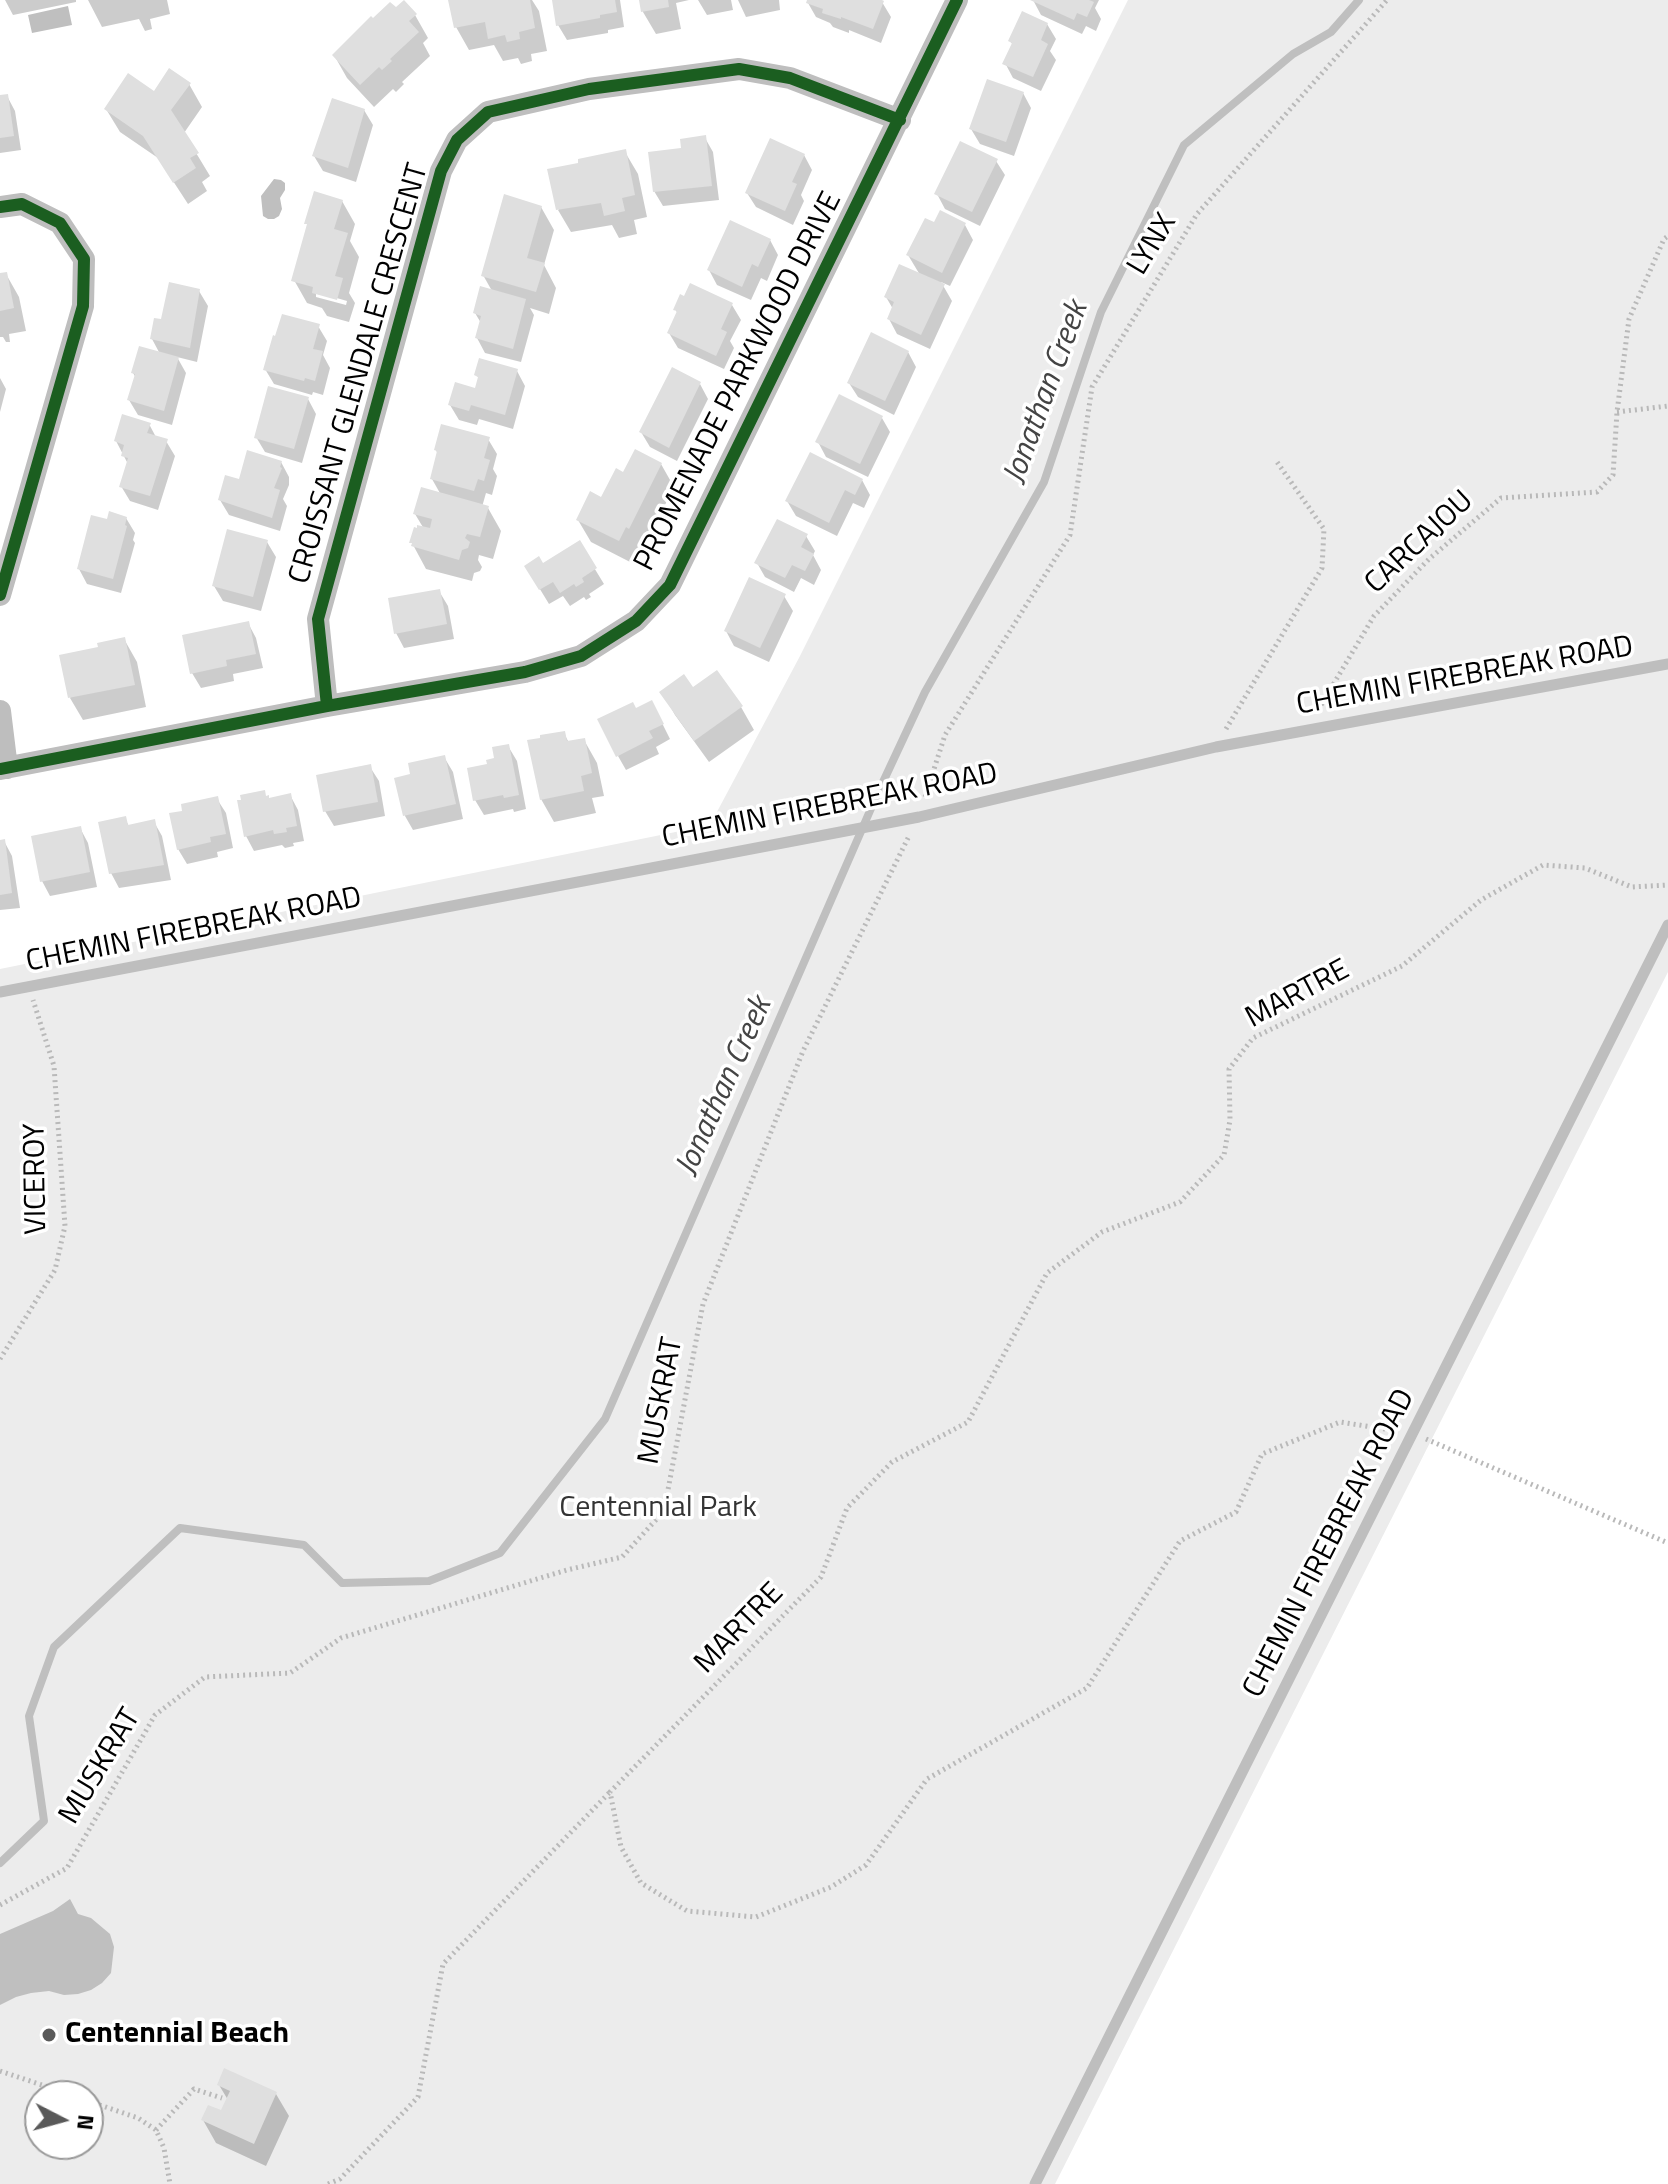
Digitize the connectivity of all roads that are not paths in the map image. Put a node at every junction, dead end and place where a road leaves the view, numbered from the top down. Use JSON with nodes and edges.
{"nodes":[{"id":1,"x":957,"y":0,"type":"edge"},
{"id":2,"x":900,"y":120,"type":"junction"},
{"id":3,"x":0,"y":207,"type":"edge"},
{"id":4,"x":0,"y":595,"type":"edge"},
{"id":5,"x":1668,"y":664,"type":"edge"},
{"id":6,"x":327,"y":706,"type":"junction"},
{"id":7,"x":0,"y":711,"type":"edge"},
{"id":8,"x":4,"y":768,"type":"edge"},
{"id":9,"x":1668,"y":925,"type":"edge"},
{"id":10,"x":0,"y":992,"type":"edge"},
{"id":11,"x":1035,"y":2184,"type":"edge"}],
"edges":[{"from":1,"to":2,"type":"street","name":"PROMENADE PARKWOOD DRIVE"},
{"from":2,"to":6,"type":"street","name":"PROMENADE PARKWOOD DRIVE"},
{"from":2,"to":6,"type":"street","name":"CROISSANT GLENDALE CRESCENT"},
{"from":3,"to":4,"type":"street"},
{"from":5,"to":10,"type":"lane","name":"CHEMIN FIREBREAK ROAD"},
{"from":6,"to":8,"type":"street","name":"PROMENADE PARKWOOD DRIVE"},
{"from":7,"to":8,"type":"street"},
{"from":9,"to":11,"type":"lane","name":"CHEMIN FIREBREAK ROAD"}]}
